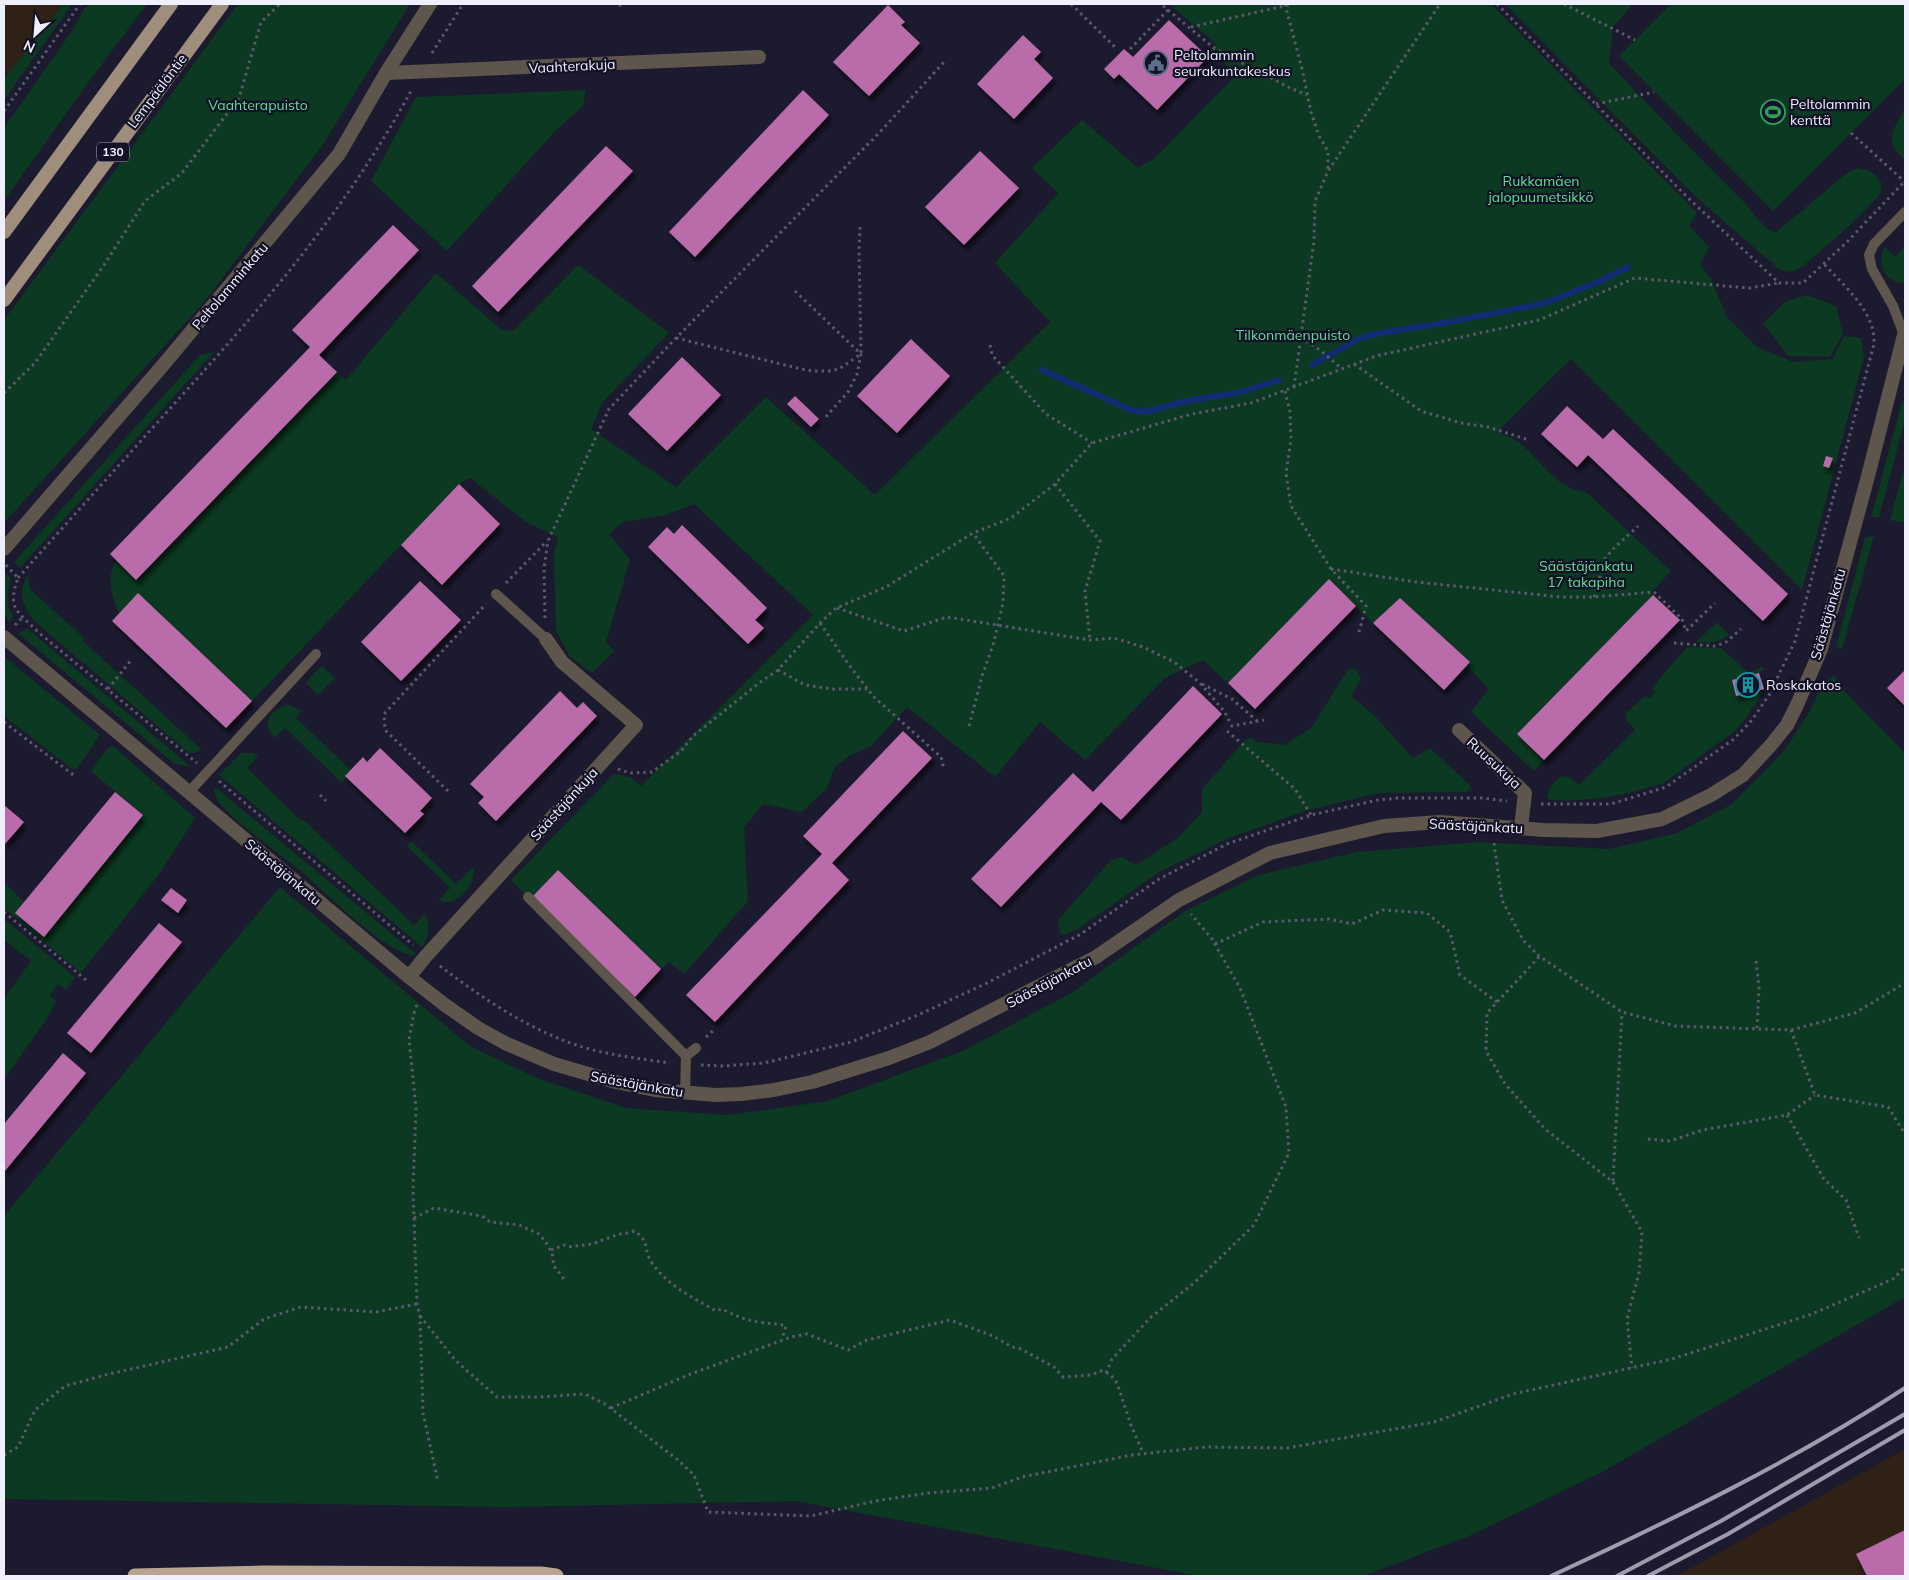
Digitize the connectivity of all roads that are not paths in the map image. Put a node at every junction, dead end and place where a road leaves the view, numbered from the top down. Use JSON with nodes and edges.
{"nodes":[{"id":1,"x":171,"y":4,"type":"edge"},
{"id":2,"x":222,"y":4,"type":"edge"},
{"id":3,"x":430,"y":4,"type":"edge"},
{"id":4,"x":759,"y":57,"type":"dead end"},
{"id":5,"x":386,"y":73,"type":"junction"},
{"id":6,"x":1905,"y":212,"type":"edge"},
{"id":7,"x":4,"y":232,"type":"edge"},
{"id":8,"x":4,"y":300,"type":"edge"},
{"id":9,"x":1905,"y":333,"type":"edge"},
{"id":10,"x":4,"y":549,"type":"edge"},
{"id":11,"x":496,"y":594,"type":"road end"},
{"id":12,"x":4,"y":637,"type":"edge"},
{"id":13,"x":546,"y":639,"type":"joint"},
{"id":14,"x":316,"y":654,"type":"dead end"},
{"id":15,"x":1459,"y":730,"type":"dead end"},
{"id":16,"x":189,"y":792,"type":"junction"},
{"id":17,"x":1521,"y":828,"type":"junction"},
{"id":18,"x":528,"y":897,"type":"dead end"},
{"id":19,"x":409,"y":977,"type":"junction"},
{"id":20,"x":696,"y":1048,"type":"dead end"},
{"id":21,"x":686,"y":1061,"type":"junction"},
{"id":22,"x":685,"y":1093,"type":"junction"},
{"id":23,"x":135,"y":1576,"type":"edge"},
{"id":24,"x":556,"y":1576,"type":"edge"}],
"edges":[{"from":1,"to":7,"type":"main road"},
{"from":2,"to":8,"type":"main road","name":"Lempääläntie","number":"130"},
{"from":3,"to":5,"type":"street","name":"Peltolamminkatu"},
{"from":4,"to":5,"type":"street","name":"Vaahterakuja"},
{"from":5,"to":10,"type":"street","name":"Peltolamminkatu"},
{"from":6,"to":9,"type":"lane"},
{"from":9,"to":17,"type":"street","name":"Säästäjänkatu"},
{"from":11,"to":13,"type":"lane"},
{"from":12,"to":16,"type":"street","name":"Säästäjänkatu"},
{"from":13,"to":19,"type":"street","name":"Säästäjänkuja"},
{"from":14,"to":16,"type":"lane"},
{"from":15,"to":17,"type":"street","name":"Ruusukuja"},
{"from":16,"to":19,"type":"street","name":"Säästäjänkatu"},
{"from":17,"to":22,"type":"street","name":"Säästäjänkatu"},
{"from":18,"to":21,"type":"lane"},
{"from":19,"to":22,"type":"street","name":"Säästäjänkatu"},
{"from":20,"to":21,"type":"lane"},
{"from":21,"to":22,"type":"lane"},
{"from":23,"to":24,"type":"highway"}]}
